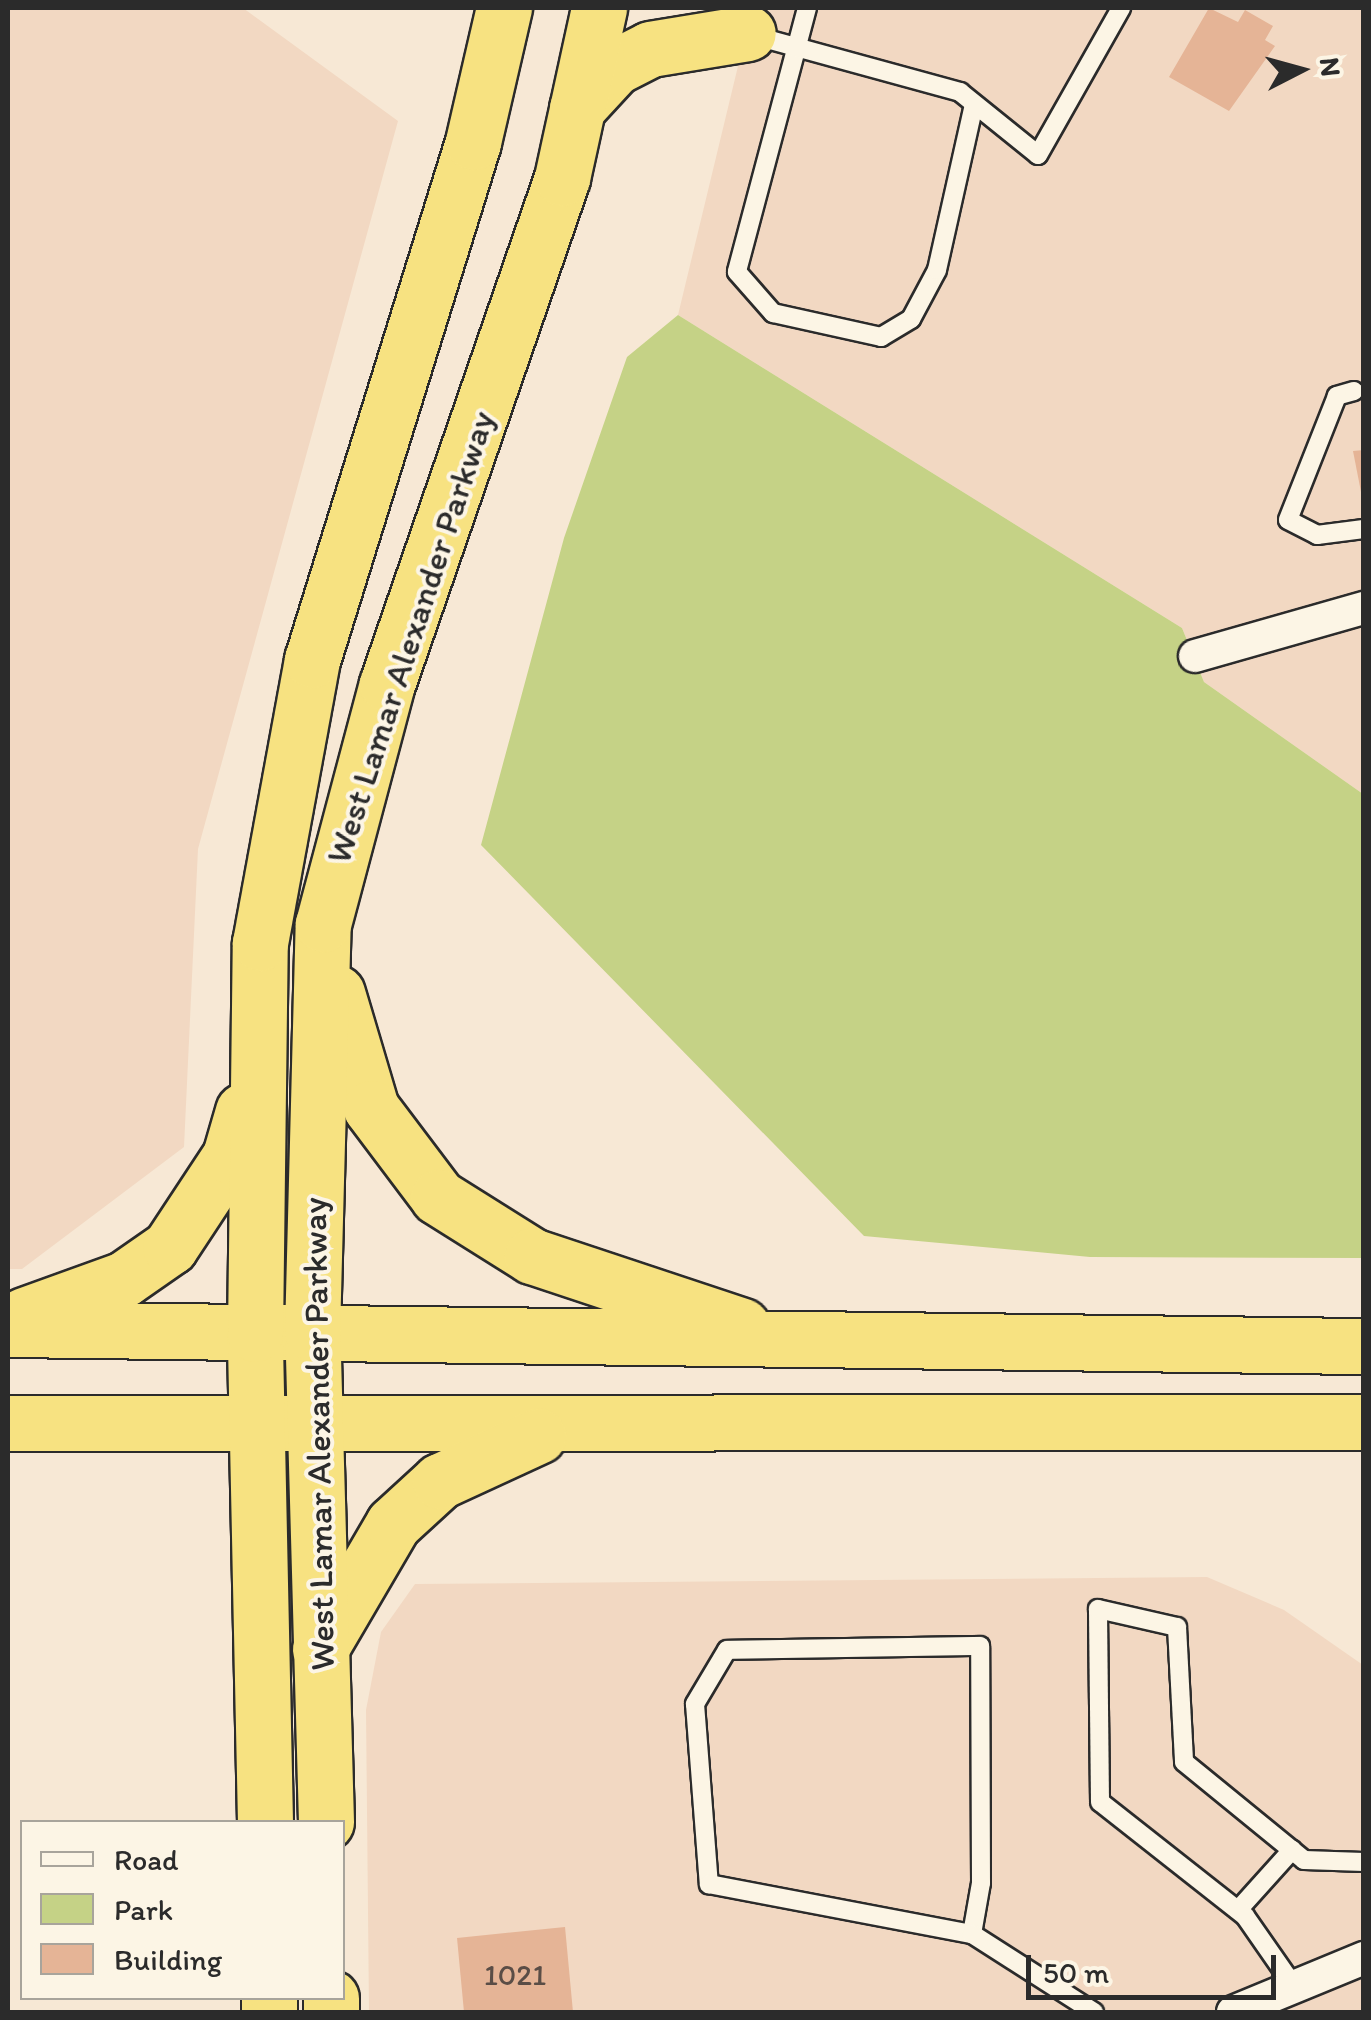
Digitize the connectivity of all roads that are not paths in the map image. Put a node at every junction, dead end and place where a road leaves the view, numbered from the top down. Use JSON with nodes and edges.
{"nodes":[{"id":1,"x":599,"y":8,"type":"edge"},
{"id":2,"x":700,"y":8,"type":"edge"},
{"id":3,"x":808,"y":8,"type":"edge"},
{"id":4,"x":1120,"y":8,"type":"edge"},
{"id":5,"x":503,"y":9,"type":"edge"},
{"id":6,"x":773,"y":40,"type":"junction"},
{"id":7,"x":974,"y":105,"type":"junction"},
{"id":8,"x":578,"y":108,"type":"junction"},
{"id":9,"x":1354,"y":391,"type":"dead end"},
{"id":10,"x":1364,"y":529,"type":"edge"},
{"id":11,"x":1364,"y":608,"type":"edge"},
{"id":12,"x":1195,"y":656,"type":"dead end"},
{"id":13,"x":324,"y":924,"type":"junction"},
{"id":14,"x":256,"y":1065,"type":"junction"},
{"id":15,"x":8,"y":1319,"type":"edge"},
{"id":16,"x":8,"y":1329,"type":"edge"},
{"id":17,"x":312,"y":1333,"type":"junction"},
{"id":18,"x":255,"y":1334,"type":"junction"},
{"id":19,"x":778,"y":1338,"type":"junction"},
{"id":20,"x":1364,"y":1346,"type":"edge"},
{"id":21,"x":8,"y":1422,"type":"edge"},
{"id":22,"x":256,"y":1422,"type":"junction"},
{"id":23,"x":1364,"y":1422,"type":"edge"},
{"id":24,"x":314,"y":1424,"type":"junction"},
{"id":25,"x":559,"y":1428,"type":"junction"},
{"id":26,"x":320,"y":1649,"type":"junction"},
{"id":27,"x":265,"y":1820,"type":"edge"},
{"id":28,"x":326,"y":1820,"type":"edge"},
{"id":29,"x":1292,"y":1850,"type":"junction"},
{"id":30,"x":1364,"y":1862,"type":"edge"},
{"id":31,"x":1238,"y":1910,"type":"junction"},
{"id":32,"x":972,"y":1934,"type":"junction"},
{"id":33,"x":1364,"y":1958,"type":"edge"},
{"id":34,"x":1293,"y":1985,"type":"junction"},
{"id":35,"x":1094,"y":2012,"type":"edge"},
{"id":36,"x":1233,"y":2012,"type":"edge"}],
"edges":[{"from":1,"to":8,"type":"highway","name":"West Lamar Alexander Parkway"},
{"from":2,"to":6,"type":"highway"},
{"from":3,"to":6,"type":"lane"},
{"from":4,"to":7,"type":"lane"},
{"from":5,"to":14,"type":"highway","name":"West Lamar Alexander Parkway"},
{"from":6,"to":7,"type":"lane"},
{"from":6,"to":7,"type":"lane"},
{"from":6,"to":8,"type":"highway"},
{"from":8,"to":13,"type":"highway","name":"West Lamar Alexander Parkway"},
{"from":9,"to":10,"type":"lane"},
{"from":11,"to":12,"type":"street"},
{"from":13,"to":17,"type":"highway","name":"West Lamar Alexander Parkway"},
{"from":13,"to":19,"type":"highway"},
{"from":14,"to":15,"type":"highway"},
{"from":14,"to":18,"type":"highway","name":"West Lamar Alexander Parkway"},
{"from":16,"to":18,"type":"highway"},
{"from":17,"to":18,"type":"highway"},
{"from":17,"to":19,"type":"highway"},
{"from":17,"to":24,"type":"highway","name":"West Lamar Alexander Parkway"},
{"from":18,"to":22,"type":"highway","name":"West Lamar Alexander Parkway"},
{"from":19,"to":20,"type":"highway"},
{"from":21,"to":22,"type":"highway"},
{"from":22,"to":24,"type":"highway"},
{"from":22,"to":27,"type":"highway","name":"West Lamar Alexander Parkway"},
{"from":23,"to":25,"type":"highway"},
{"from":24,"to":25,"type":"highway"},
{"from":24,"to":26,"type":"highway","name":"West Lamar Alexander Parkway"},
{"from":25,"to":26,"type":"highway"},
{"from":26,"to":28,"type":"highway","name":"West Lamar Alexander Parkway"},
{"from":29,"to":30,"type":"lane"},
{"from":29,"to":31,"type":"lane"},
{"from":29,"to":31,"type":"lane"},
{"from":31,"to":34,"type":"lane"},
{"from":32,"to":32,"type":"lane"},
{"from":32,"to":35,"type":"lane"},
{"from":33,"to":34,"type":"street"},
{"from":34,"to":36,"type":"street"}]}
